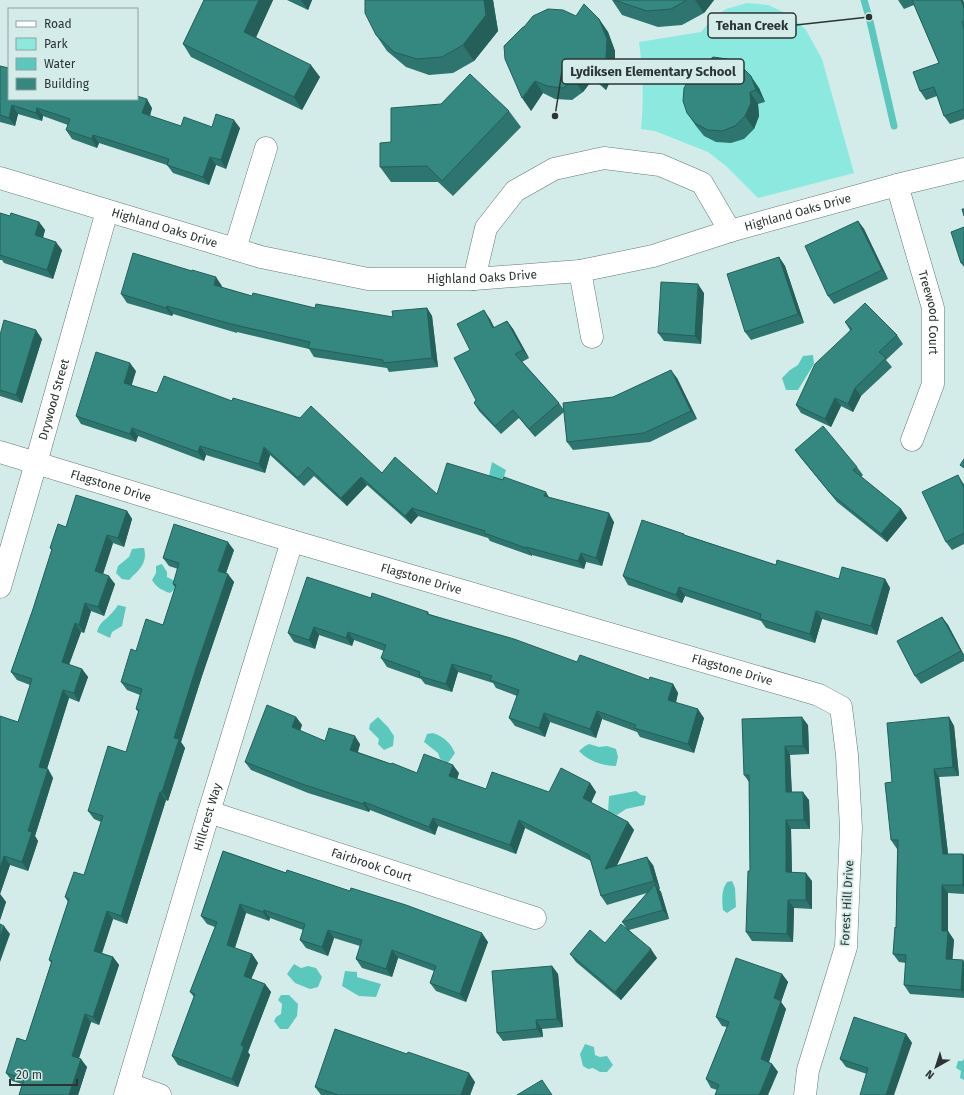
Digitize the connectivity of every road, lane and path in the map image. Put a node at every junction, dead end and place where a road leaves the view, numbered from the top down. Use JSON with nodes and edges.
{"nodes":[{"id":1,"x":266,"y":148,"type":"dead end"},
{"id":2,"x":964,"y":169,"type":"edge"},
{"id":3,"x":0,"y":178,"type":"edge"},
{"id":4,"x":897,"y":185,"type":"junction"},
{"id":5,"x":107,"y":211,"type":"junction"},
{"id":6,"x":730,"y":231,"type":"junction"},
{"id":7,"x":235,"y":249,"type":"junction"},
{"id":8,"x":580,"y":271,"type":"junction"},
{"id":9,"x":474,"y":279,"type":"junction"},
{"id":10,"x":592,"y":337,"type":"dead end"},
{"id":11,"x":912,"y":440,"type":"dead end"},
{"id":12,"x":0,"y":452,"type":"edge"},
{"id":13,"x":36,"y":463,"type":"junction"},
{"id":14,"x":292,"y":540,"type":"junction"},
{"id":15,"x":0,"y":587,"type":"edge"},
{"id":16,"x":841,"y":707,"type":"joint"},
{"id":17,"x":209,"y":812,"type":"junction"},
{"id":18,"x":535,"y":918,"type":"dead end"},
{"id":19,"x":127,"y":1090,"type":"edge"},
{"id":20,"x":160,"y":1095,"type":"edge"},
{"id":21,"x":805,"y":1095,"type":"edge"}],
"edges":[{"from":1,"to":7,"type":"street"},
{"from":2,"to":4,"type":"street","name":"Highland Oaks Drive"},
{"from":3,"to":5,"type":"street","name":"Highland Oaks Drive"},
{"from":4,"to":6,"type":"street","name":"Highland Oaks Drive"},
{"from":4,"to":11,"type":"street","name":"Treewood Court"},
{"from":5,"to":7,"type":"street","name":"Highland Oaks Drive"},
{"from":5,"to":13,"type":"street","name":"Drywood Street"},
{"from":6,"to":8,"type":"street","name":"Highland Oaks Drive"},
{"from":6,"to":9,"type":"street"},
{"from":7,"to":9,"type":"street","name":"Highland Oaks Drive"},
{"from":8,"to":9,"type":"street","name":"Highland Oaks Drive"},
{"from":8,"to":10,"type":"street"},
{"from":12,"to":13,"type":"street","name":"Flagstone Drive"},
{"from":13,"to":14,"type":"street","name":"Flagstone Drive"},
{"from":13,"to":15,"type":"street","name":"Drywood Street"},
{"from":14,"to":16,"type":"street","name":"Flagstone Drive"},
{"from":14,"to":17,"type":"street","name":"Hillcrest Way"},
{"from":16,"to":21,"type":"street","name":"Forest Hill Drive"},
{"from":17,"to":18,"type":"street","name":"Fairbrook Court"},
{"from":17,"to":19,"type":"street","name":"Hillcrest Way"},
{"from":19,"to":20,"type":"street"}]}
